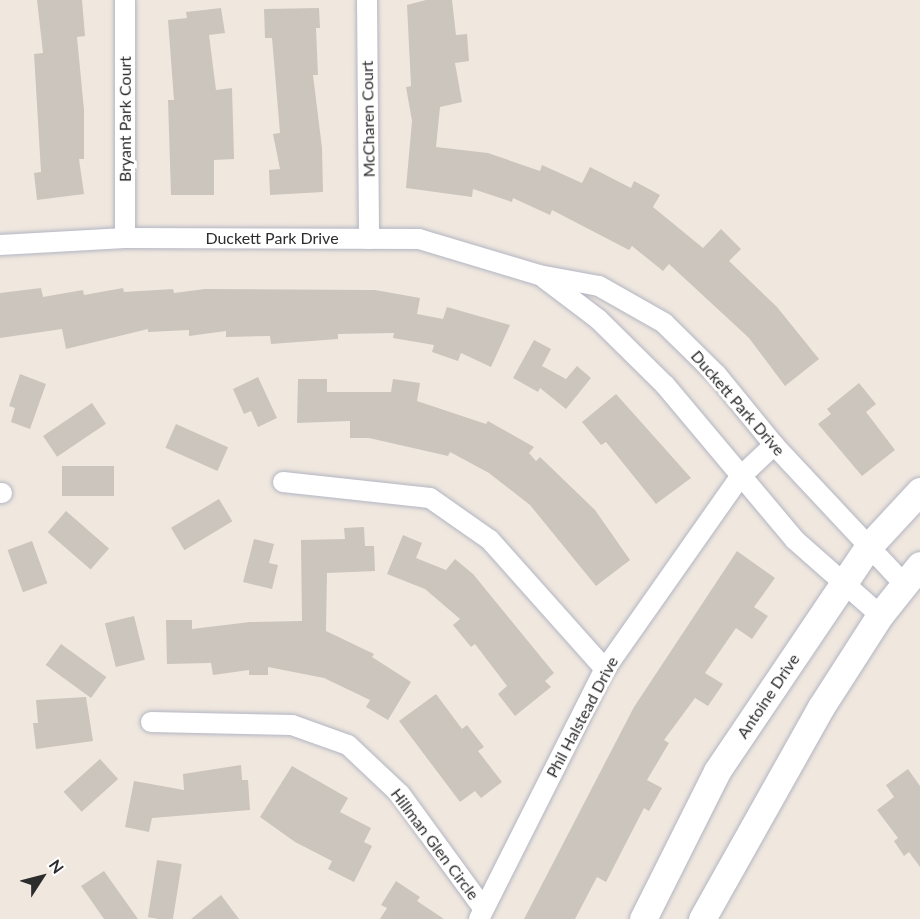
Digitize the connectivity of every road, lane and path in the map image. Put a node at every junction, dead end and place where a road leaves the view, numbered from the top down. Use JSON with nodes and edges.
{"nodes":[{"id":1,"x":125,"y":0,"type":"edge"},
{"id":2,"x":367,"y":0,"type":"edge"},
{"id":3,"x":125,"y":238,"type":"junction"},
{"id":4,"x":369,"y":239,"type":"junction"},
{"id":5,"x":0,"y":245,"type":"edge"},
{"id":6,"x":539,"y":275,"type":"junction"},
{"id":7,"x":774,"y":445,"type":"junction"},
{"id":8,"x":740,"y":477,"type":"junction"},
{"id":9,"x":283,"y":482,"type":"dead end"},
{"id":10,"x":920,"y":491,"type":"edge"},
{"id":11,"x":869,"y":546,"type":"junction"},
{"id":12,"x":912,"y":574,"type":"edge"},
{"id":13,"x":843,"y":582,"type":"junction"},
{"id":14,"x":880,"y":615,"type":"junction"},
{"id":15,"x":604,"y":669,"type":"junction"},
{"id":16,"x":152,"y":722,"type":"dead end"},
{"id":17,"x":481,"y":914,"type":"edge"},
{"id":18,"x":643,"y":919,"type":"edge"},
{"id":19,"x":702,"y":919,"type":"edge"}],
"edges":[{"from":1,"to":3,"type":"street","name":"Bryant Park Court"},
{"from":2,"to":4,"type":"street","name":"McCharen Court"},
{"from":3,"to":4,"type":"street","name":"Duckett Park Drive"},
{"from":3,"to":5,"type":"street","name":"Duckett Park Drive"},
{"from":4,"to":6,"type":"street","name":"Duckett Park Drive"},
{"from":6,"to":7,"type":"street","name":"Duckett Park Drive"},
{"from":6,"to":8,"type":"street","name":"Duckett Park Drive"},
{"from":7,"to":8,"type":"street","name":"Phil Halstead Drive"},
{"from":7,"to":11,"type":"street","name":"Duckett Park Drive"},
{"from":8,"to":13,"type":"street","name":"Duckett Park Drive"},
{"from":8,"to":15,"type":"street","name":"Phil Halstead Drive"},
{"from":9,"to":15,"type":"street"},
{"from":10,"to":11,"type":"main road","name":"Antoine Drive"},
{"from":11,"to":12,"type":"street","name":"Duckett Park Drive"},
{"from":11,"to":13,"type":"main road","name":"Antoine Drive"},
{"from":12,"to":14,"type":"main road"},
{"from":13,"to":14,"type":"street","name":"Duckett Park Drive"},
{"from":13,"to":18,"type":"main road","name":"Antoine Drive"},
{"from":14,"to":19,"type":"main road"},
{"from":15,"to":17,"type":"street","name":"Phil Halstead Drive"},
{"from":16,"to":17,"type":"street","name":"Hillman Glen Circle"}]}
